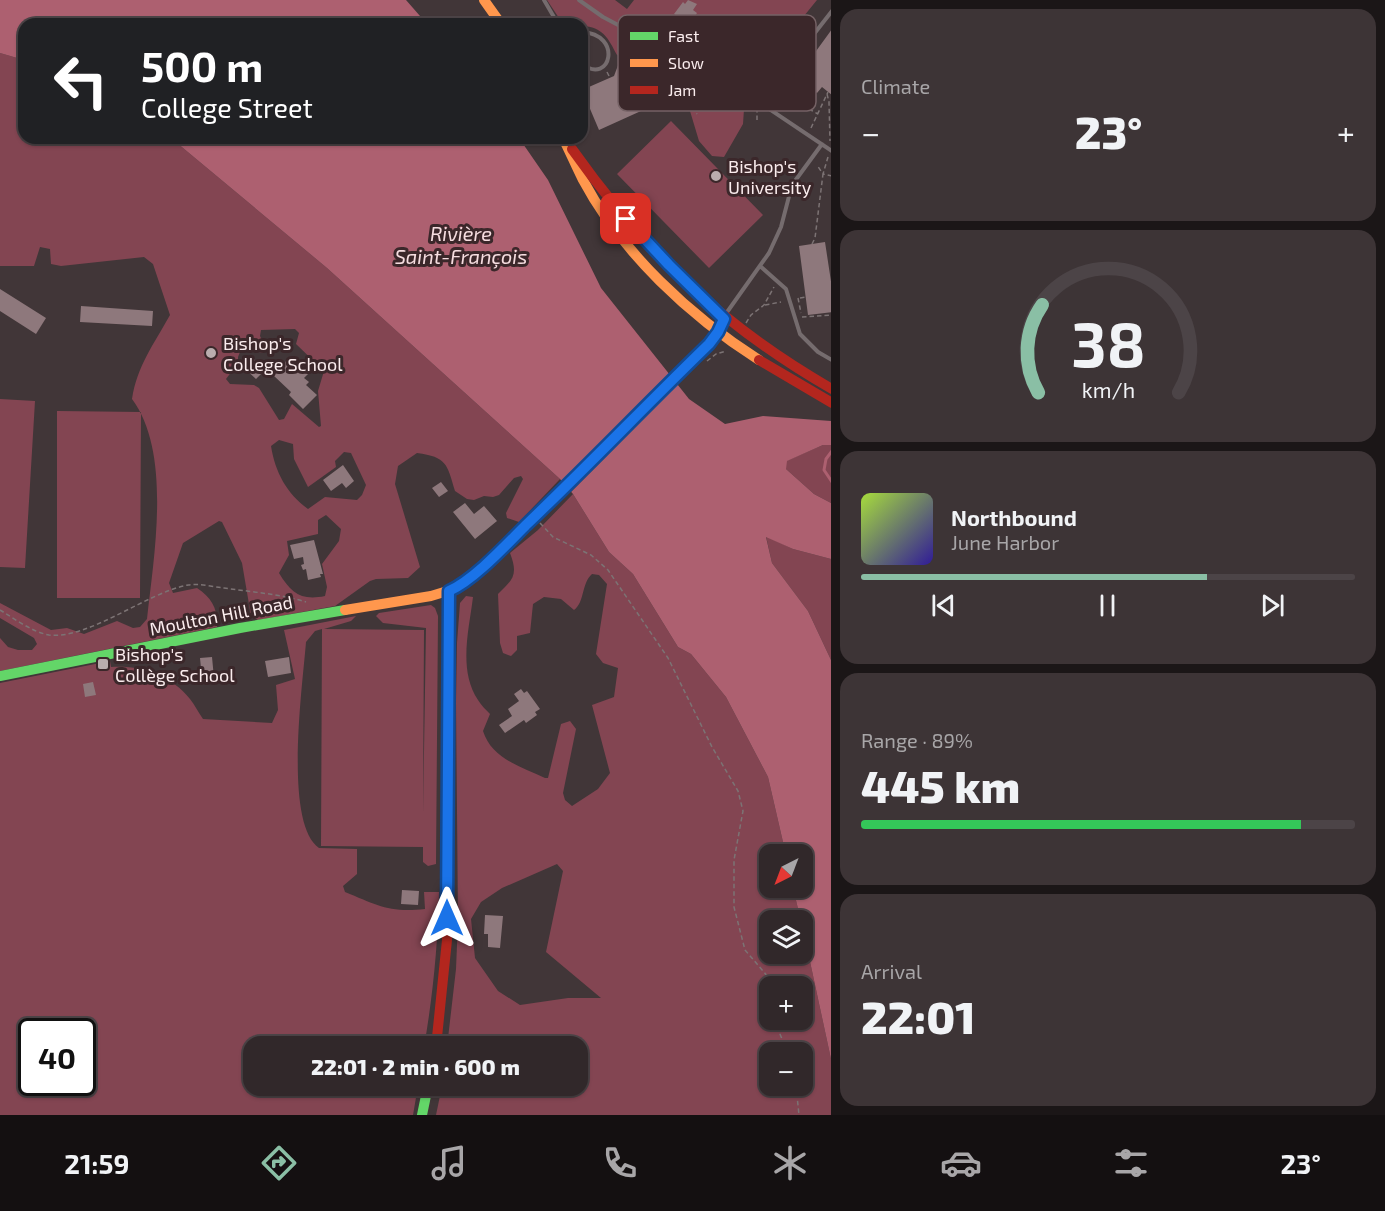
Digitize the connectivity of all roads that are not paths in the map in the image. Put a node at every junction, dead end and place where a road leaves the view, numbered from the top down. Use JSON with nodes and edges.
{"nodes":[{"id":1,"x":484,"y":0,"type":"edge"},
{"id":2,"x":543,"y":0,"type":"edge"},
{"id":3,"x":579,"y":0,"type":"edge"},
{"id":4,"x":831,"y":11,"type":"edge"},
{"id":5,"x":497,"y":18,"type":"edge"},
{"id":6,"x":554,"y":18,"type":"edge"},
{"id":7,"x":618,"y":25,"type":"edge"},
{"id":8,"x":816,"y":30,"type":"edge"},
{"id":9,"x":588,"y":34,"type":"edge"},
{"id":10,"x":588,"y":68,"type":"edge"},
{"id":11,"x":772,"y":111,"type":"edge"},
{"id":12,"x":566,"y":144,"type":"edge"},
{"id":13,"x":568,"y":144,"type":"edge"},
{"id":14,"x":822,"y":144,"type":"junction"},
{"id":15,"x":831,"y":151,"type":"edge"},
{"id":16,"x":760,"y":266,"type":"junction"},
{"id":17,"x":724,"y":319,"type":"junction"},
{"id":18,"x":718,"y":332,"type":"junction"},
{"id":19,"x":831,"y":360,"type":"edge"},
{"id":20,"x":831,"y":389,"type":"edge"},
{"id":21,"x":831,"y":403,"type":"edge"},
{"id":22,"x":449,"y":591,"type":"junction"},
{"id":23,"x":0,"y":676,"type":"edge"},
{"id":24,"x":437,"y":1036,"type":"edge"},
{"id":25,"x":426,"y":1096,"type":"edge"},
{"id":26,"x":422,"y":1115,"type":"edge"}],
"edges":[{"from":1,"to":5,"type":"street"},
{"from":2,"to":6,"type":"lane"},
{"from":3,"to":7,"type":"lane"},
{"from":4,"to":8,"type":"lane"},
{"from":9,"to":10,"type":"lane"},
{"from":11,"to":14,"type":"lane"},
{"from":12,"to":18,"type":"street"},
{"from":13,"to":17,"type":"street"},
{"from":14,"to":15,"type":"lane"},
{"from":14,"to":16,"type":"lane"},
{"from":16,"to":17,"type":"lane"},
{"from":16,"to":19,"type":"lane"},
{"from":17,"to":18,"type":"street"},
{"from":17,"to":20,"type":"street"},
{"from":18,"to":21,"type":"street"},
{"from":18,"to":22,"type":"street"},
{"from":22,"to":23,"type":"street","name":"Moulton Hill Road"},
{"from":22,"to":24,"type":"street"},
{"from":25,"to":26,"type":"street"}]}
